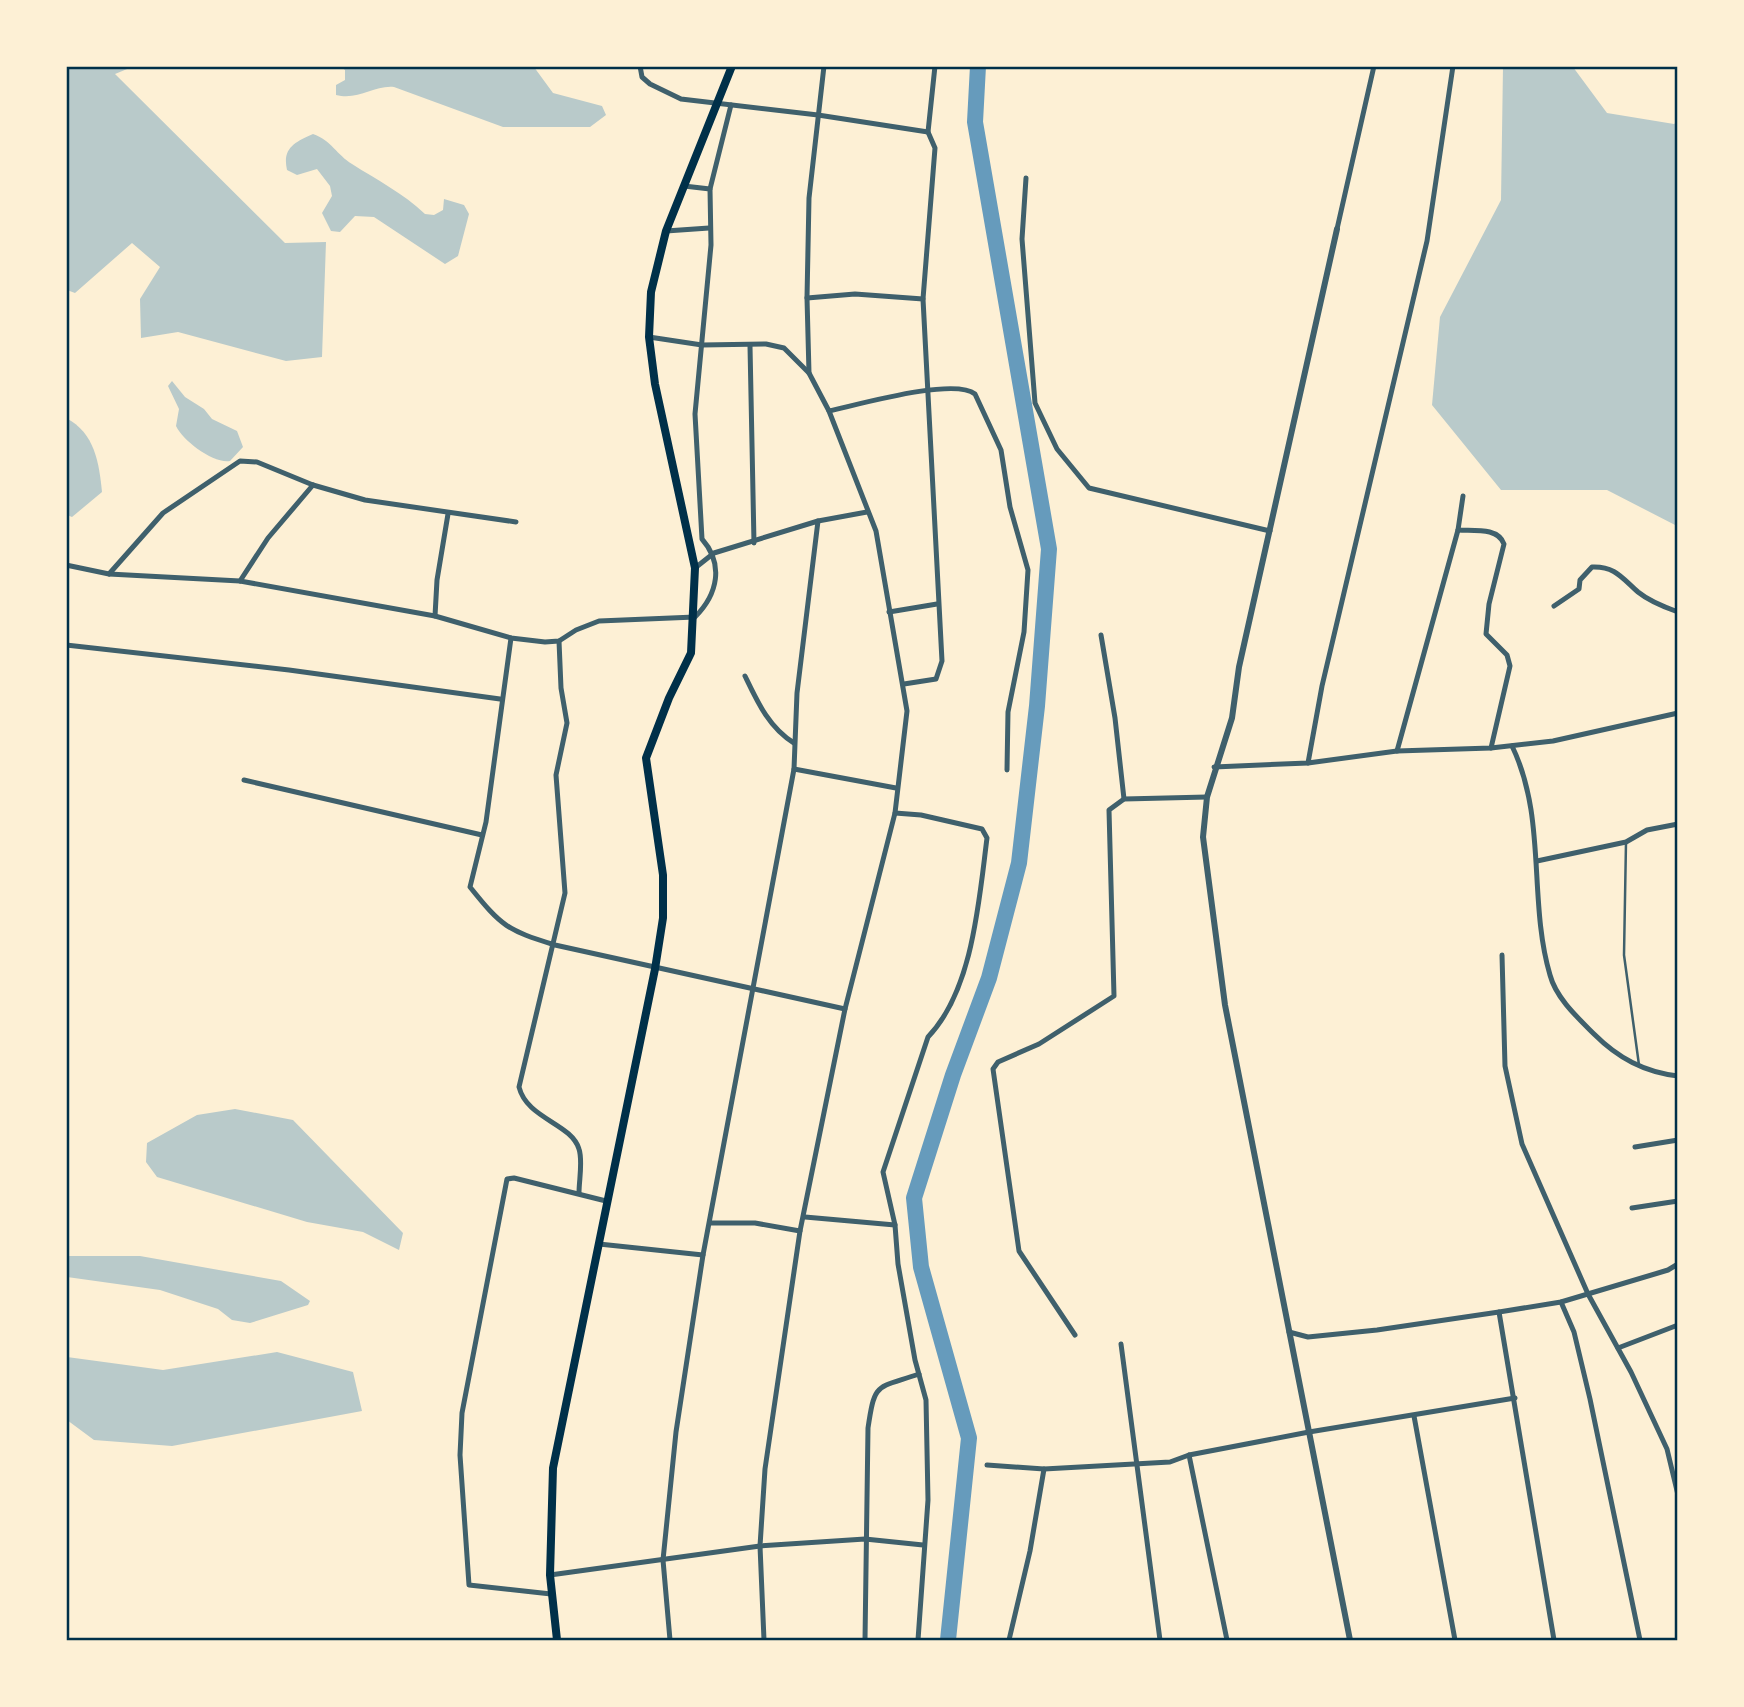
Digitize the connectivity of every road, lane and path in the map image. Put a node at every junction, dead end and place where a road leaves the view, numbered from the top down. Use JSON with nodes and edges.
{"nodes":[{"id":1,"x":640,"y":66,"type":"edge"},
{"id":2,"x":732,"y":66,"type":"edge"},
{"id":3,"x":824,"y":66,"type":"edge"},
{"id":4,"x":1374,"y":66,"type":"edge"},
{"id":5,"x":1453,"y":66,"type":"edge"},
{"id":6,"x":933,"y":68,"type":"edge"},
{"id":7,"x":720,"y":102,"type":"junction"},
{"id":8,"x":731,"y":105,"type":"junction"},
{"id":9,"x":818,"y":115,"type":"junction"},
{"id":10,"x":928,"y":132,"type":"junction"},
{"id":11,"x":1026,"y":178,"type":"dead end"},
{"id":12,"x":684,"y":186,"type":"junction"},
{"id":13,"x":710,"y":189,"type":"junction"},
{"id":14,"x":709,"y":228,"type":"junction"},
{"id":15,"x":1337,"y":229,"type":"joint"},
{"id":16,"x":666,"y":231,"type":"junction"},
{"id":17,"x":807,"y":298,"type":"junction"},
{"id":18,"x":923,"y":299,"type":"junction"},
{"id":19,"x":649,"y":337,"type":"junction"},
{"id":20,"x":702,"y":345,"type":"junction"},
{"id":21,"x":750,"y":346,"type":"junction"},
{"id":22,"x":810,"y":373,"type":"junction"},
{"id":23,"x":927,"y":390,"type":"junction"},
{"id":24,"x":829,"y":411,"type":"junction"},
{"id":25,"x":313,"y":485,"type":"junction"},
{"id":26,"x":1463,"y":496,"type":"dead end"},
{"id":27,"x":867,"y":512,"type":"junction"},
{"id":28,"x":448,"y":514,"type":"junction"},
{"id":29,"x":818,"y":521,"type":"junction"},
{"id":30,"x":516,"y":522,"type":"dead end"},
{"id":31,"x":1458,"y":530,"type":"junction"},
{"id":32,"x":1270,"y":531,"type":"junction"},
{"id":33,"x":754,"y":543,"type":"junction"},
{"id":34,"x":714,"y":553,"type":"junction"},
{"id":35,"x":66,"y":565,"type":"edge"},
{"id":36,"x":695,"y":568,"type":"junction"},
{"id":37,"x":109,"y":574,"type":"junction"},
{"id":38,"x":240,"y":581,"type":"junction"},
{"id":39,"x":937,"y":604,"type":"junction"},
{"id":40,"x":1554,"y":606,"type":"dead end"},
{"id":41,"x":889,"y":612,"type":"junction"},
{"id":42,"x":1678,"y":612,"type":"edge"},
{"id":43,"x":435,"y":616,"type":"junction"},
{"id":44,"x":695,"y":617,"type":"junction"},
{"id":45,"x":1101,"y":635,"type":"dead end"},
{"id":46,"x":511,"y":638,"type":"junction"},
{"id":47,"x":559,"y":641,"type":"junction"},
{"id":48,"x":66,"y":645,"type":"edge"},
{"id":49,"x":745,"y":676,"type":"dead end"},
{"id":50,"x":904,"y":684,"type":"junction"},
{"id":51,"x":500,"y":699,"type":"junction"},
{"id":52,"x":1678,"y":713,"type":"edge"},
{"id":53,"x":794,"y":743,"type":"junction"},
{"id":54,"x":1511,"y":746,"type":"junction"},
{"id":55,"x":1491,"y":748,"type":"junction"},
{"id":56,"x":1397,"y":751,"type":"junction"},
{"id":57,"x":1308,"y":763,"type":"junction"},
{"id":58,"x":1214,"y":767,"type":"junction"},
{"id":59,"x":794,"y":769,"type":"junction"},
{"id":60,"x":1007,"y":771,"type":"dead end"},
{"id":61,"x":244,"y":780,"type":"dead end"},
{"id":62,"x":896,"y":788,"type":"junction"},
{"id":63,"x":1207,"y":797,"type":"junction"},
{"id":64,"x":1124,"y":799,"type":"junction"},
{"id":65,"x":895,"y":813,"type":"junction"},
{"id":66,"x":1678,"y":824,"type":"edge"},
{"id":67,"x":482,"y":835,"type":"junction"},
{"id":68,"x":1626,"y":842,"type":"junction"},
{"id":69,"x":1537,"y":861,"type":"junction"},
{"id":70,"x":555,"y":945,"type":"junction"},
{"id":71,"x":1502,"y":955,"type":"dead end"},
{"id":72,"x":655,"y":969,"type":"junction"},
{"id":73,"x":752,"y":988,"type":"junction"},
{"id":74,"x":845,"y":1009,"type":"junction"},
{"id":75,"x":1639,"y":1068,"type":"junction"},
{"id":76,"x":1678,"y":1076,"type":"edge"},
{"id":77,"x":1678,"y":1140,"type":"edge"},
{"id":78,"x":1635,"y":1147,"type":"dead end"},
{"id":79,"x":579,"y":1193,"type":"junction"},
{"id":80,"x":606,"y":1201,"type":"junction"},
{"id":81,"x":1678,"y":1201,"type":"edge"},
{"id":82,"x":1632,"y":1208,"type":"dead end"},
{"id":83,"x":804,"y":1217,"type":"junction"},
{"id":84,"x":711,"y":1223,"type":"junction"},
{"id":85,"x":895,"y":1225,"type":"junction"},
{"id":86,"x":800,"y":1231,"type":"junction"},
{"id":87,"x":599,"y":1244,"type":"junction"},
{"id":88,"x":703,"y":1255,"type":"junction"},
{"id":89,"x":1678,"y":1264,"type":"edge"},
{"id":90,"x":1588,"y":1294,"type":"junction"},
{"id":91,"x":1561,"y":1302,"type":"junction"},
{"id":92,"x":1499,"y":1312,"type":"junction"},
{"id":93,"x":1678,"y":1325,"type":"edge"},
{"id":94,"x":1289,"y":1332,"type":"junction"},
{"id":95,"x":1075,"y":1335,"type":"dead end"},
{"id":96,"x":1121,"y":1345,"type":"dead end"},
{"id":97,"x":1618,"y":1348,"type":"junction"},
{"id":98,"x":919,"y":1374,"type":"junction"},
{"id":99,"x":1515,"y":1398,"type":"junction"},
{"id":100,"x":1414,"y":1416,"type":"junction"},
{"id":101,"x":1309,"y":1432,"type":"junction"},
{"id":102,"x":1189,"y":1454,"type":"junction"},
{"id":103,"x":987,"y":1465,"type":"dead end"},
{"id":104,"x":1138,"y":1466,"type":"junction"},
{"id":105,"x":1044,"y":1469,"type":"junction"},
{"id":106,"x":1678,"y":1495,"type":"edge"},
{"id":107,"x":865,"y":1539,"type":"junction"},
{"id":108,"x":923,"y":1545,"type":"junction"},
{"id":109,"x":760,"y":1546,"type":"junction"},
{"id":110,"x":663,"y":1560,"type":"junction"},
{"id":111,"x":550,"y":1575,"type":"junction"},
{"id":112,"x":551,"y":1594,"type":"junction"},
{"id":113,"x":557,"y":1640,"type":"edge"},
{"id":114,"x":670,"y":1640,"type":"edge"},
{"id":115,"x":764,"y":1640,"type":"edge"},
{"id":116,"x":865,"y":1640,"type":"edge"},
{"id":117,"x":918,"y":1640,"type":"edge"},
{"id":118,"x":1009,"y":1640,"type":"edge"},
{"id":119,"x":1160,"y":1640,"type":"edge"},
{"id":120,"x":1227,"y":1640,"type":"edge"},
{"id":121,"x":1350,"y":1640,"type":"edge"},
{"id":122,"x":1455,"y":1640,"type":"edge"},
{"id":123,"x":1554,"y":1640,"type":"edge"},
{"id":124,"x":1640,"y":1640,"type":"edge"}],
"edges":[{"from":1,"to":7,"type":"street"},
{"from":2,"to":7,"type":"main road"},
{"from":3,"to":9,"type":"street"},
{"from":4,"to":15,"type":"street"},
{"from":5,"to":57,"type":"street"},
{"from":6,"to":10,"type":"street"},
{"from":7,"to":8,"type":"street"},
{"from":7,"to":12,"type":"main road"},
{"from":8,"to":9,"type":"street"},
{"from":8,"to":13,"type":"street"},
{"from":9,"to":10,"type":"street"},
{"from":9,"to":17,"type":"street"},
{"from":10,"to":18,"type":"street"},
{"from":11,"to":32,"type":"street"},
{"from":12,"to":13,"type":"street"},
{"from":12,"to":16,"type":"main road"},
{"from":13,"to":14,"type":"street"},
{"from":14,"to":16,"type":"street"},
{"from":14,"to":20,"type":"street"},
{"from":15,"to":32,"type":"street"},
{"from":16,"to":19,"type":"main road"},
{"from":17,"to":18,"type":"street"},
{"from":17,"to":22,"type":"street"},
{"from":18,"to":23,"type":"street"},
{"from":19,"to":20,"type":"street"},
{"from":19,"to":36,"type":"main road"},
{"from":20,"to":21,"type":"street"},
{"from":20,"to":34,"type":"street"},
{"from":21,"to":22,"type":"street"},
{"from":21,"to":33,"type":"street"},
{"from":22,"to":24,"type":"street"},
{"from":23,"to":24,"type":"street"},
{"from":23,"to":39,"type":"street"},
{"from":23,"to":60,"type":"street"},
{"from":24,"to":27,"type":"street"},
{"from":25,"to":28,"type":"street"},
{"from":25,"to":37,"type":"street"},
{"from":25,"to":38,"type":"street"},
{"from":26,"to":31,"type":"street"},
{"from":27,"to":29,"type":"street"},
{"from":27,"to":41,"type":"street"},
{"from":28,"to":30,"type":"street"},
{"from":28,"to":43,"type":"street"},
{"from":29,"to":33,"type":"street"},
{"from":29,"to":53,"type":"street"},
{"from":31,"to":55,"type":"street"},
{"from":31,"to":56,"type":"street"},
{"from":32,"to":58,"type":"street"},
{"from":33,"to":34,"type":"street"},
{"from":34,"to":36,"type":"street"},
{"from":34,"to":44,"type":"street"},
{"from":35,"to":37,"type":"street"},
{"from":36,"to":44,"type":"main road"},
{"from":37,"to":38,"type":"street"},
{"from":38,"to":43,"type":"street"},
{"from":39,"to":41,"type":"street"},
{"from":39,"to":50,"type":"street"},
{"from":40,"to":42,"type":"street"},
{"from":41,"to":50,"type":"street"},
{"from":43,"to":46,"type":"street"},
{"from":44,"to":47,"type":"street"},
{"from":44,"to":72,"type":"main road"},
{"from":45,"to":64,"type":"street"},
{"from":46,"to":47,"type":"street"},
{"from":46,"to":51,"type":"street"},
{"from":47,"to":70,"type":"street"},
{"from":48,"to":51,"type":"street"},
{"from":49,"to":53,"type":"street"},
{"from":50,"to":62,"type":"street"},
{"from":51,"to":67,"type":"street"},
{"from":52,"to":54,"type":"street"},
{"from":53,"to":59,"type":"street"},
{"from":54,"to":55,"type":"street"},
{"from":54,"to":69,"type":"street"},
{"from":55,"to":56,"type":"street"},
{"from":56,"to":57,"type":"street"},
{"from":57,"to":58,"type":"street"},
{"from":58,"to":63,"type":"street"},
{"from":59,"to":62,"type":"street"},
{"from":59,"to":73,"type":"street"},
{"from":61,"to":67,"type":"street"},
{"from":62,"to":65,"type":"street"},
{"from":63,"to":64,"type":"street"},
{"from":63,"to":94,"type":"street"},
{"from":64,"to":95,"type":"street"},
{"from":65,"to":74,"type":"street"},
{"from":65,"to":85,"type":"street"},
{"from":66,"to":68,"type":"street"},
{"from":67,"to":70,"type":"street"},
{"from":68,"to":69,"type":"street"},
{"from":68,"to":75,"type":"lane"},
{"from":69,"to":75,"type":"street"},
{"from":70,"to":72,"type":"street"},
{"from":70,"to":79,"type":"street"},
{"from":71,"to":90,"type":"street"},
{"from":72,"to":73,"type":"street"},
{"from":72,"to":80,"type":"main road"},
{"from":73,"to":74,"type":"street"},
{"from":73,"to":84,"type":"street"},
{"from":74,"to":83,"type":"street"},
{"from":75,"to":76,"type":"street"},
{"from":77,"to":78,"type":"street"},
{"from":79,"to":80,"type":"street"},
{"from":79,"to":112,"type":"street"},
{"from":80,"to":87,"type":"main road"},
{"from":81,"to":82,"type":"street"},
{"from":83,"to":85,"type":"street"},
{"from":83,"to":86,"type":"street"},
{"from":84,"to":86,"type":"street"},
{"from":84,"to":88,"type":"street"},
{"from":85,"to":98,"type":"street"},
{"from":86,"to":109,"type":"street"},
{"from":87,"to":88,"type":"street"},
{"from":87,"to":111,"type":"main road"},
{"from":88,"to":110,"type":"street"},
{"from":89,"to":90,"type":"street"},
{"from":90,"to":91,"type":"street"},
{"from":90,"to":97,"type":"street"},
{"from":91,"to":92,"type":"street"},
{"from":91,"to":124,"type":"street"},
{"from":92,"to":94,"type":"street"},
{"from":92,"to":99,"type":"street"},
{"from":93,"to":97,"type":"street"},
{"from":94,"to":101,"type":"street"},
{"from":96,"to":104,"type":"street"},
{"from":97,"to":106,"type":"street"},
{"from":98,"to":107,"type":"street"},
{"from":98,"to":108,"type":"street"},
{"from":99,"to":100,"type":"street"},
{"from":99,"to":123,"type":"street"},
{"from":100,"to":101,"type":"street"},
{"from":100,"to":122,"type":"street"},
{"from":101,"to":102,"type":"street"},
{"from":101,"to":121,"type":"street"},
{"from":102,"to":104,"type":"street"},
{"from":102,"to":120,"type":"street"},
{"from":103,"to":105,"type":"street"},
{"from":104,"to":105,"type":"street"},
{"from":104,"to":119,"type":"street"},
{"from":105,"to":118,"type":"street"},
{"from":107,"to":108,"type":"street"},
{"from":107,"to":109,"type":"street"},
{"from":107,"to":116,"type":"street"},
{"from":108,"to":117,"type":"street"},
{"from":109,"to":110,"type":"street"},
{"from":109,"to":115,"type":"street"},
{"from":110,"to":111,"type":"street"},
{"from":110,"to":114,"type":"street"},
{"from":111,"to":112,"type":"main road"},
{"from":112,"to":113,"type":"main road"}]}
